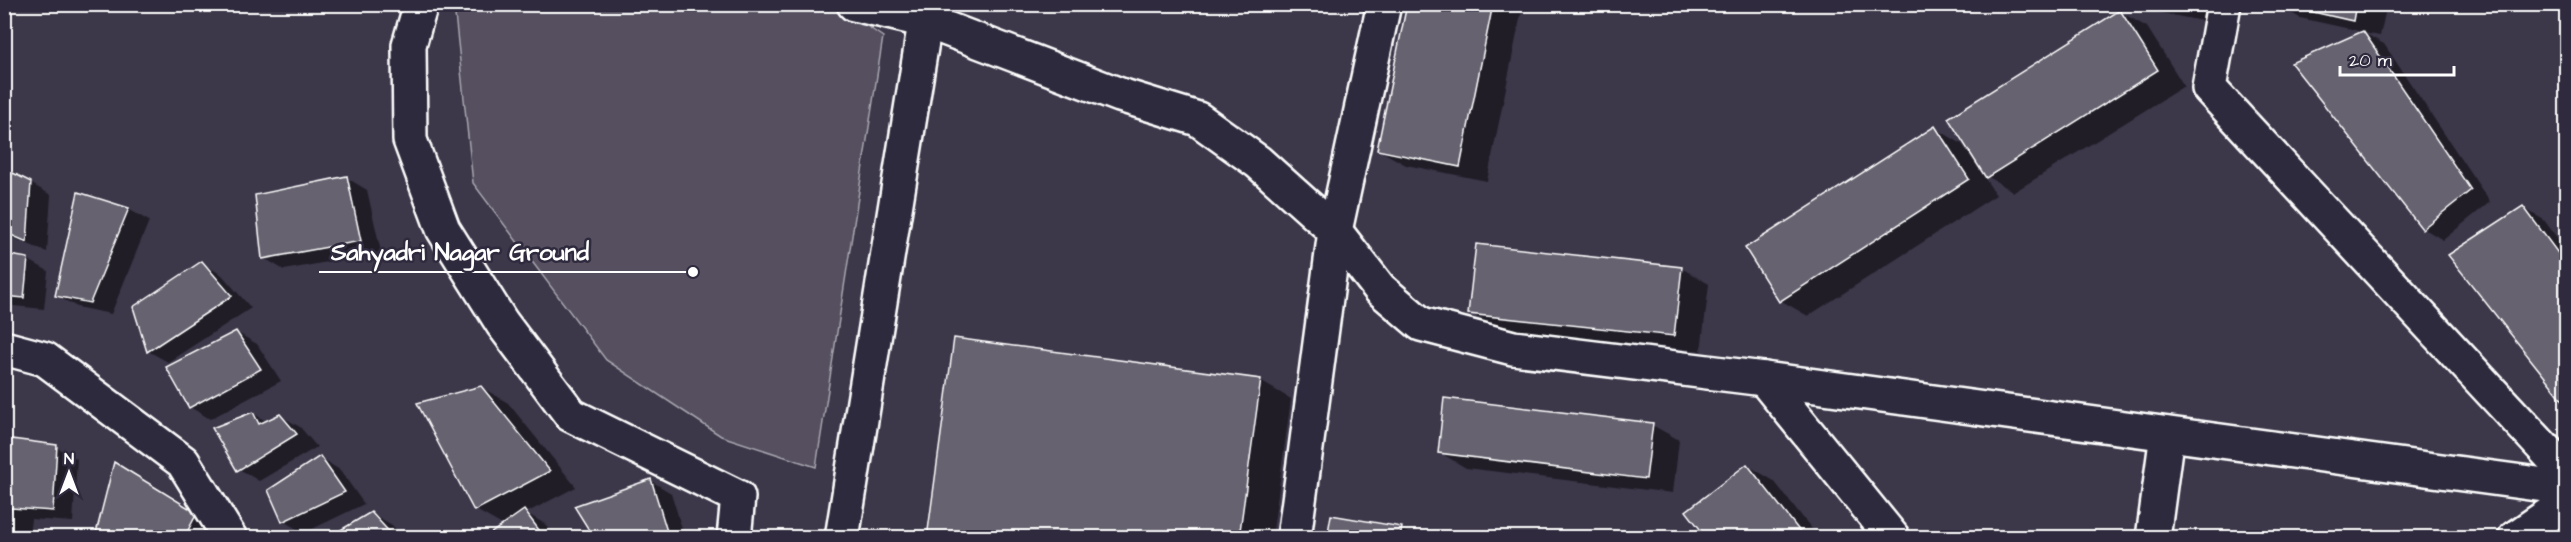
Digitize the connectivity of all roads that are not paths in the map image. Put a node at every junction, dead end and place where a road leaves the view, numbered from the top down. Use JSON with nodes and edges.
{"nodes":[{"id":1,"x":421,"y":4,"type":"edge"},
{"id":2,"x":854,"y":4,"type":"edge"},
{"id":3,"x":1384,"y":4,"type":"edge"},
{"id":4,"x":2224,"y":4,"type":"edge"},
{"id":5,"x":927,"y":13,"type":"edge"},
{"id":6,"x":1335,"y":231,"type":"junction"},
{"id":7,"x":4,"y":348,"type":"edge"},
{"id":8,"x":1764,"y":379,"type":"junction"},
{"id":9,"x":2168,"y":434,"type":"junction"},
{"id":10,"x":2566,"y":472,"type":"edge"},
{"id":11,"x":2566,"y":488,"type":"edge"},
{"id":12,"x":2566,"y":503,"type":"edge"},
{"id":13,"x":230,"y":537,"type":"edge"},
{"id":14,"x":734,"y":537,"type":"edge"},
{"id":15,"x":842,"y":537,"type":"edge"},
{"id":16,"x":1294,"y":537,"type":"edge"},
{"id":17,"x":1893,"y":537,"type":"edge"},
{"id":18,"x":2153,"y":537,"type":"edge"},
{"id":19,"x":2516,"y":537,"type":"edge"}],
"edges":[{"from":1,"to":14,"type":"street"},
{"from":2,"to":5,"type":"street"},
{"from":3,"to":6,"type":"street"},
{"from":4,"to":10,"type":"street"},
{"from":5,"to":6,"type":"street"},
{"from":5,"to":15,"type":"street"},
{"from":6,"to":8,"type":"street"},
{"from":6,"to":16,"type":"street"},
{"from":7,"to":13,"type":"street"},
{"from":8,"to":9,"type":"street"},
{"from":8,"to":17,"type":"street"},
{"from":9,"to":11,"type":"street"},
{"from":9,"to":18,"type":"street"},
{"from":12,"to":19,"type":"street"}]}
